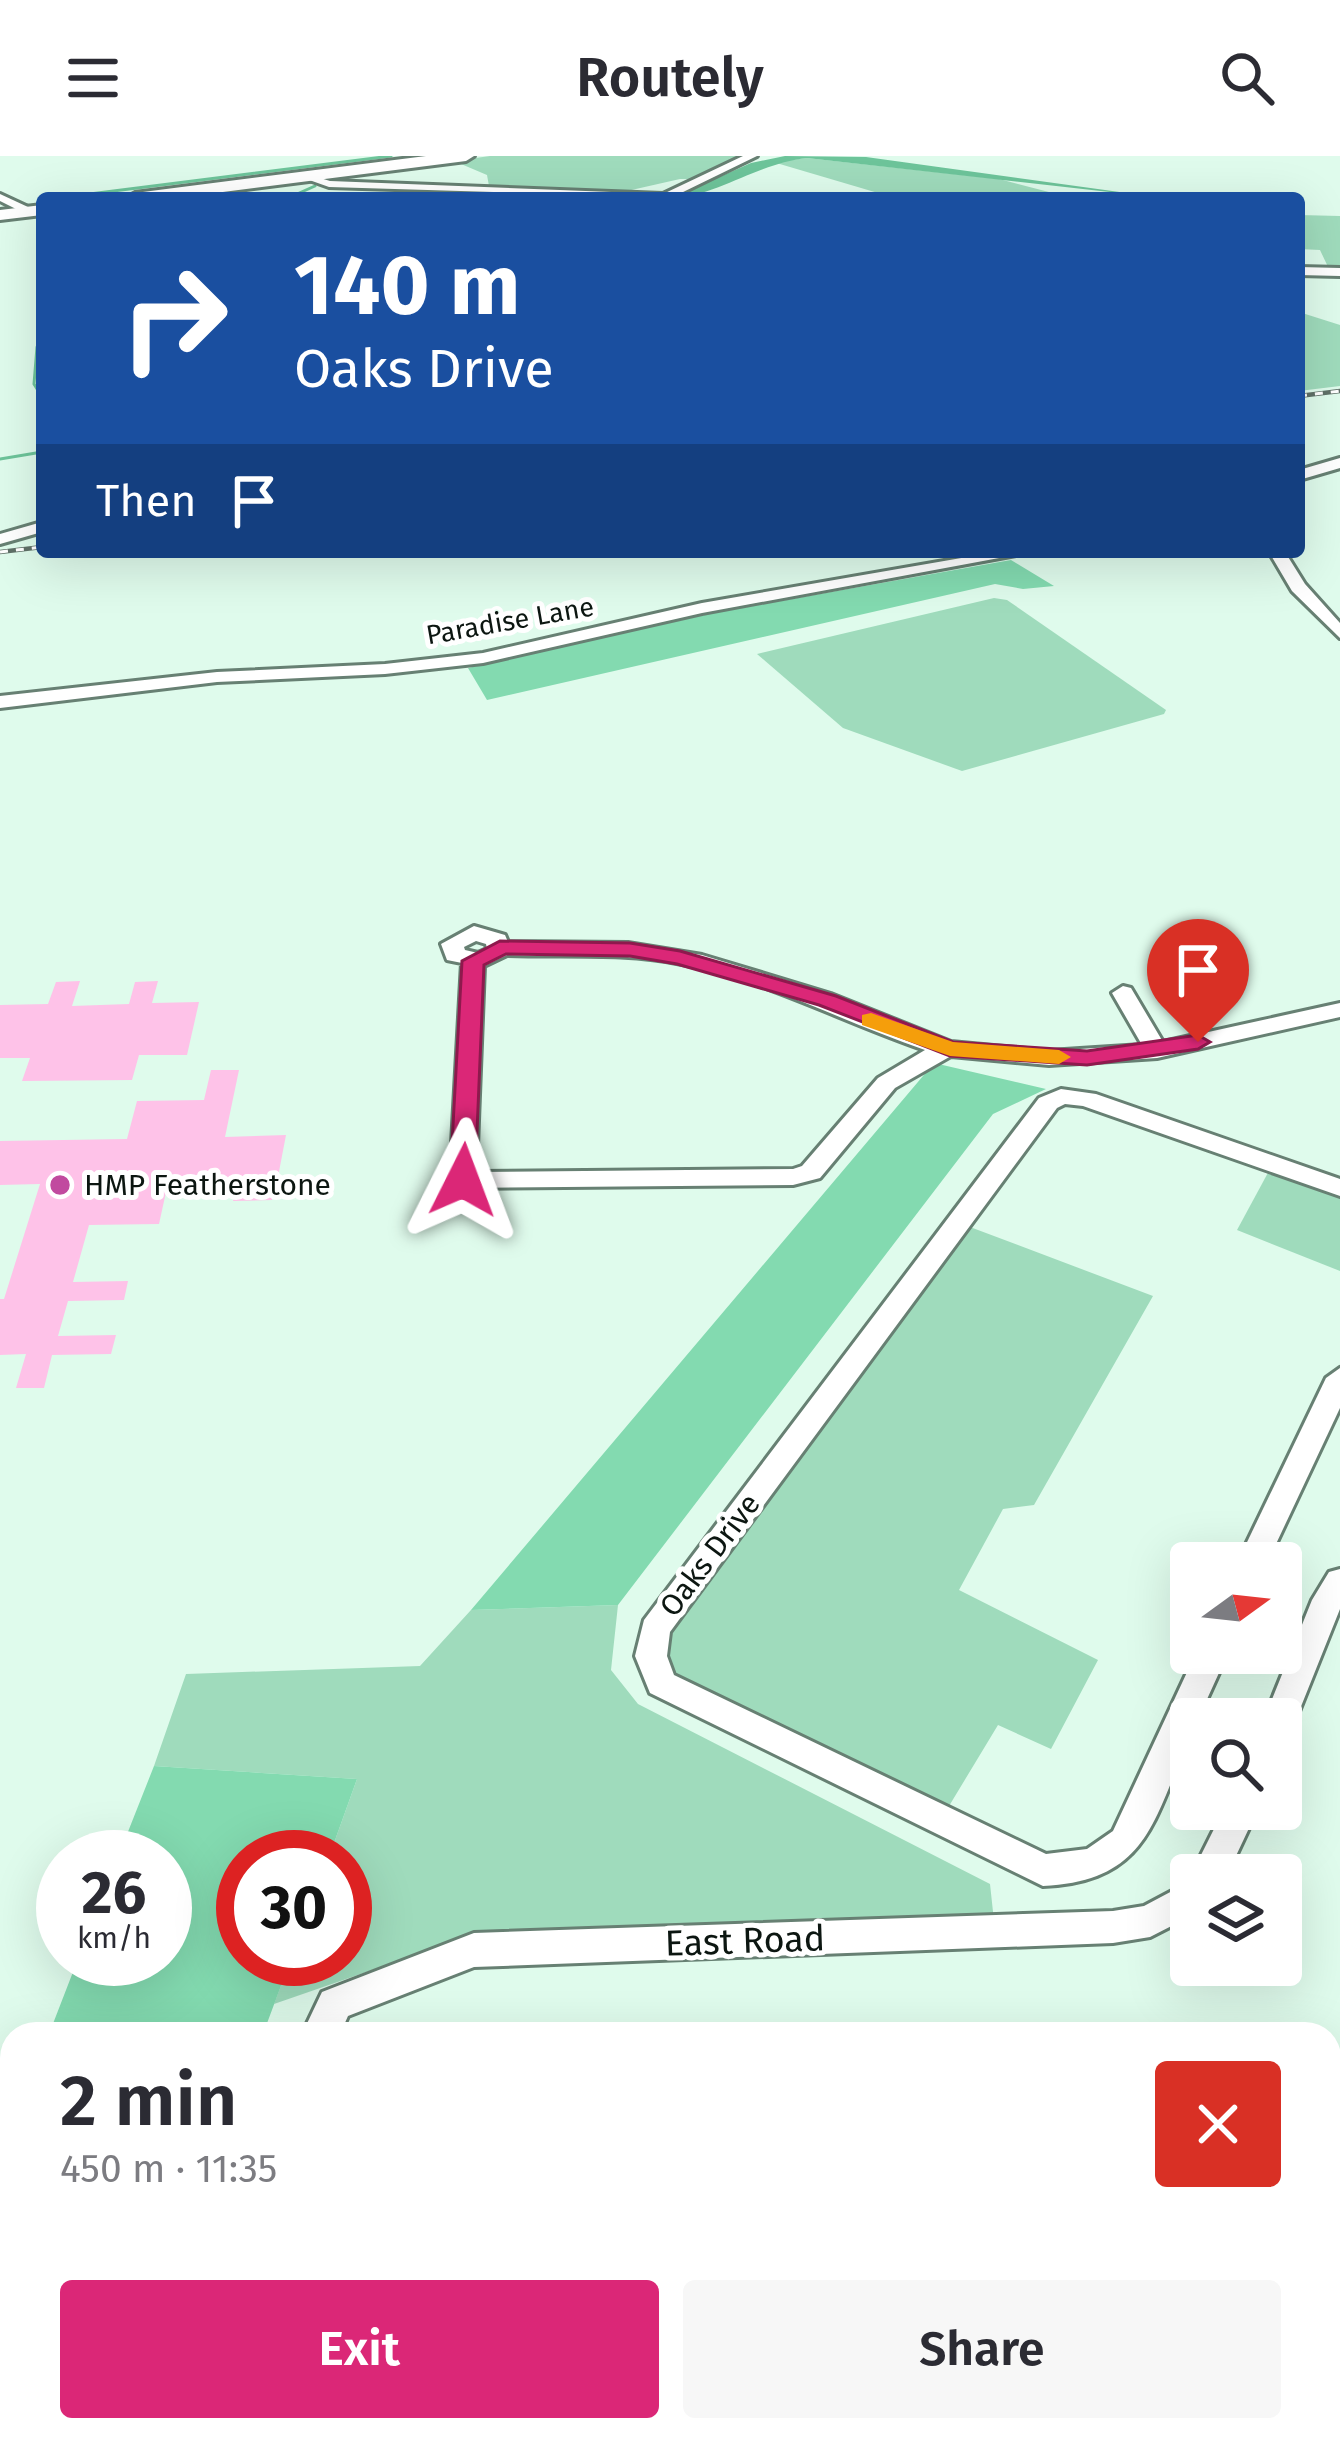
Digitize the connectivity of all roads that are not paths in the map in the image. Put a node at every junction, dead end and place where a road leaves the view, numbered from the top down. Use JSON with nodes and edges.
{"nodes":[{"id":1,"x":426,"y":156,"type":"edge"},
{"id":2,"x":466,"y":156,"type":"edge"},
{"id":3,"x":752,"y":156,"type":"edge"},
{"id":4,"x":304,"y":176,"type":"junction"},
{"id":5,"x":151,"y":192,"type":"edge"},
{"id":6,"x":181,"y":192,"type":"edge"},
{"id":7,"x":577,"y":192,"type":"edge"},
{"id":8,"x":676,"y":192,"type":"edge"},
{"id":9,"x":0,"y":196,"type":"edge"},
{"id":10,"x":36,"y":208,"type":"edge"},
{"id":11,"x":0,"y":213,"type":"edge"},
{"id":12,"x":1305,"y":271,"type":"edge"},
{"id":13,"x":1340,"y":272,"type":"edge"},
{"id":14,"x":1340,"y":463,"type":"edge"},
{"id":15,"x":1305,"y":473,"type":"edge"},
{"id":16,"x":36,"y":528,"type":"edge"},
{"id":17,"x":0,"y":539,"type":"edge"},
{"id":18,"x":990,"y":558,"type":"edge"},
{"id":19,"x":1281,"y":558,"type":"edge"},
{"id":20,"x":1340,"y":633,"type":"edge"},
{"id":21,"x":0,"y":701,"type":"edge"},
{"id":22,"x":1124,"y":993,"type":"dead end"},
{"id":23,"x":1340,"y":1010,"type":"edge"},
{"id":24,"x":879,"y":1023,"type":"junction"},
{"id":25,"x":950,"y":1048,"type":"junction"},
{"id":26,"x":1157,"y":1051,"type":"junction"},
{"id":27,"x":903,"y":1065,"type":"junction"},
{"id":28,"x":1340,"y":1188,"type":"edge"},
{"id":29,"x":1340,"y":1378,"type":"edge"},
{"id":30,"x":1262,"y":1542,"type":"edge"},
{"id":31,"x":1340,"y":1581,"type":"edge"},
{"id":32,"x":1202,"y":1674,"type":"edge"},
{"id":33,"x":1288,"y":1698,"type":"edge"},
{"id":34,"x":1170,"y":1910,"type":"edge"},
{"id":35,"x":326,"y":2022,"type":"edge"}],
"edges":[{"from":1,"to":5,"type":"highway"},
{"from":2,"to":4,"type":"highway"},
{"from":3,"to":8,"type":"street"},
{"from":4,"to":6,"type":"highway"},
{"from":4,"to":7,"type":"street"},
{"from":9,"to":10,"type":"street"},
{"from":10,"to":11,"type":"highway"},
{"from":12,"to":13,"type":"street"},
{"from":14,"to":15,"type":"street"},
{"from":16,"to":17,"type":"street"},
{"from":18,"to":21,"type":"street","name":"Paradise Lane"},
{"from":19,"to":20,"type":"street"},
{"from":22,"to":26,"type":"street"},
{"from":23,"to":26,"type":"street"},
{"from":24,"to":25,"type":"street"},
{"from":24,"to":27,"type":"street"},
{"from":24,"to":27,"type":"street"},
{"from":25,"to":26,"type":"street"},
{"from":25,"to":27,"type":"street"},
{"from":28,"to":32,"type":"street","name":"Oaks Drive"},
{"from":29,"to":30,"type":"street"},
{"from":31,"to":33,"type":"street"},
{"from":34,"to":35,"type":"street","name":"East Road"}]}
